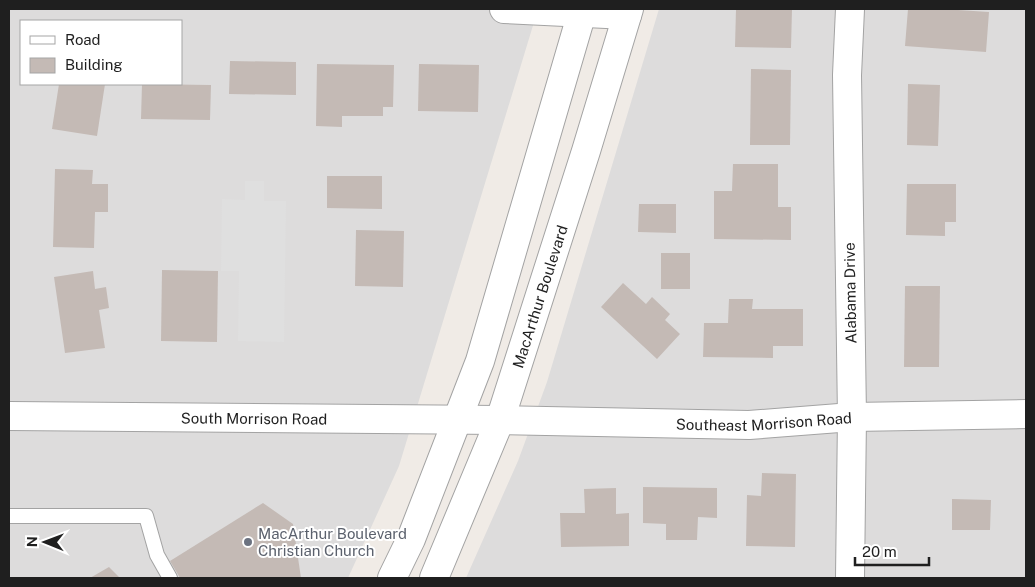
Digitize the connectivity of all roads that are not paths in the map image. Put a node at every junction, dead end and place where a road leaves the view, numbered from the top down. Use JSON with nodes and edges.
{"nodes":[{"id":1,"x":504,"y":9,"type":"edge"},
{"id":2,"x":850,"y":9,"type":"edge"},
{"id":3,"x":583,"y":11,"type":"edge"},
{"id":4,"x":628,"y":12,"type":"edge"},
{"id":5,"x":1026,"y":414,"type":"edge"},
{"id":6,"x":9,"y":416,"type":"edge"},
{"id":7,"x":852,"y":417,"type":"junction"},
{"id":8,"x":457,"y":420,"type":"junction"},
{"id":9,"x":500,"y":420,"type":"junction"},
{"id":10,"x":9,"y":516,"type":"edge"},
{"id":11,"x":170,"y":578,"type":"edge"},
{"id":12,"x":392,"y":578,"type":"edge"},
{"id":13,"x":434,"y":578,"type":"edge"},
{"id":14,"x":850,"y":578,"type":"edge"}],
"edges":[{"from":1,"to":3,"type":"street"},
{"from":2,"to":7,"type":"street","name":"Alabama Drive"},
{"from":3,"to":4,"type":"street"},
{"from":3,"to":8,"type":"street"},
{"from":4,"to":9,"type":"street","name":"MacArthur Boulevard"},
{"from":5,"to":7,"type":"street","name":"Southeast Morrison Road"},
{"from":6,"to":8,"type":"street","name":"South Morrison Road"},
{"from":7,"to":9,"type":"street","name":"Southeast Morrison Road"},
{"from":7,"to":14,"type":"street","name":"Alabama Drive"},
{"from":8,"to":9,"type":"street","name":"South Morrison Road"},
{"from":8,"to":12,"type":"street"},
{"from":9,"to":13,"type":"street","name":"MacArthur Boulevard"},
{"from":10,"to":11,"type":"lane"}]}
